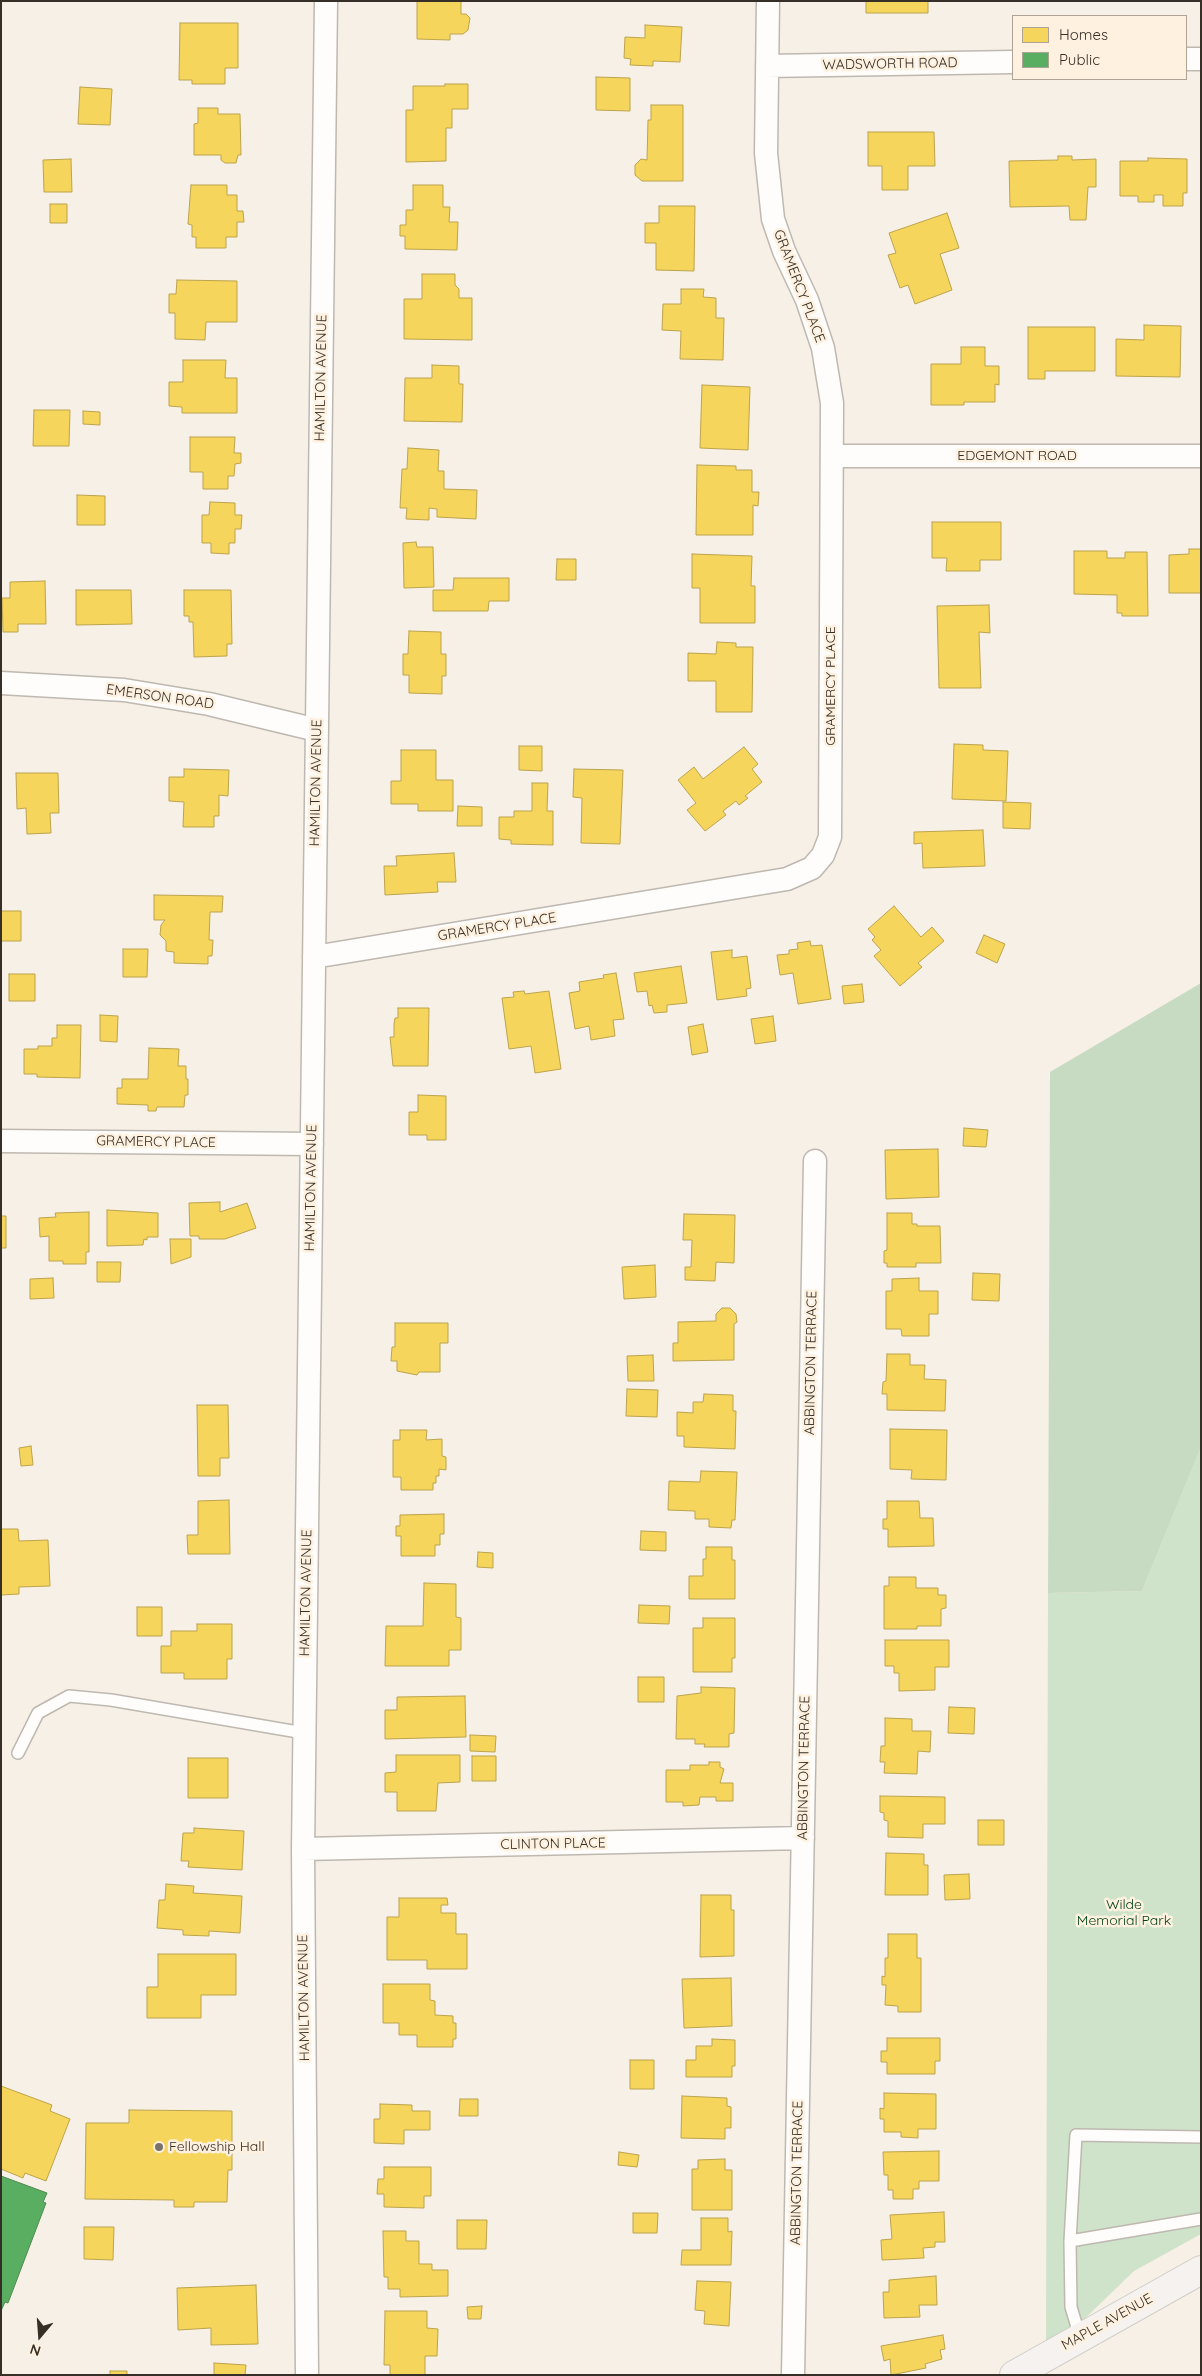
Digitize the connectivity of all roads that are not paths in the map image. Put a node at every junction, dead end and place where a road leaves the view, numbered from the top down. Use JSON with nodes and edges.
{"nodes":[{"id":1,"x":326,"y":1,"type":"edge"},
{"id":2,"x":768,"y":1,"type":"edge"},
{"id":3,"x":1187,"y":59,"type":"edge"},
{"id":4,"x":1201,"y":59,"type":"edge"},
{"id":5,"x":1012,"y":62,"type":"edge"},
{"id":6,"x":767,"y":66,"type":"junction"},
{"id":7,"x":833,"y":456,"type":"junction"},
{"id":8,"x":1201,"y":456,"type":"edge"},
{"id":9,"x":1,"y":683,"type":"edge"},
{"id":10,"x":317,"y":730,"type":"junction"},
{"id":11,"x":314,"y":957,"type":"junction"},
{"id":12,"x":1,"y":1141,"type":"edge"},
{"id":13,"x":312,"y":1144,"type":"junction"},
{"id":14,"x":815,"y":1161,"type":"dead end"},
{"id":15,"x":304,"y":1733,"type":"junction"},
{"id":16,"x":18,"y":1754,"type":"dead end"},
{"id":17,"x":803,"y":1838,"type":"junction"},
{"id":18,"x":303,"y":1849,"type":"junction"},
{"id":19,"x":1201,"y":2137,"type":"edge"},
{"id":20,"x":1201,"y":2219,"type":"edge"},
{"id":21,"x":1070,"y":2242,"type":"junction"},
{"id":22,"x":1201,"y":2270,"type":"edge"},
{"id":23,"x":1080,"y":2337,"type":"junction"},
{"id":24,"x":308,"y":2375,"type":"edge"},
{"id":25,"x":793,"y":2375,"type":"edge"},
{"id":26,"x":1014,"y":2375,"type":"edge"}],
"edges":[{"from":1,"to":10,"type":"street","name":"HAMILTON AVENUE"},
{"from":2,"to":6,"type":"street","name":"GRAMERCY PLACE"},
{"from":3,"to":4,"type":"street"},
{"from":5,"to":6,"type":"street","name":"WADSWORTH ROAD"},
{"from":6,"to":7,"type":"street","name":"GRAMERCY PLACE"},
{"from":7,"to":8,"type":"street","name":"EDGEMONT ROAD"},
{"from":7,"to":11,"type":"street","name":"GRAMERCY PLACE"},
{"from":9,"to":10,"type":"street","name":"EMERSON ROAD"},
{"from":10,"to":11,"type":"street","name":"HAMILTON AVENUE"},
{"from":11,"to":13,"type":"street","name":"HAMILTON AVENUE"},
{"from":12,"to":13,"type":"street","name":"GRAMERCY PLACE"},
{"from":13,"to":15,"type":"street","name":"HAMILTON AVENUE"},
{"from":14,"to":17,"type":"street","name":"ABBINGTON TERRACE"},
{"from":15,"to":16,"type":"lane"},
{"from":15,"to":18,"type":"street","name":"HAMILTON AVENUE"},
{"from":17,"to":18,"type":"street","name":"CLINTON PLACE"},
{"from":17,"to":25,"type":"street","name":"ABBINGTON TERRACE"},
{"from":18,"to":24,"type":"street","name":"HAMILTON AVENUE"},
{"from":19,"to":21,"type":"lane"},
{"from":20,"to":21,"type":"lane"},
{"from":21,"to":23,"type":"lane"},
{"from":22,"to":23,"type":"main road","name":"MAPLE AVENUE"},
{"from":23,"to":26,"type":"main road","name":"MAPLE AVENUE"}]}
